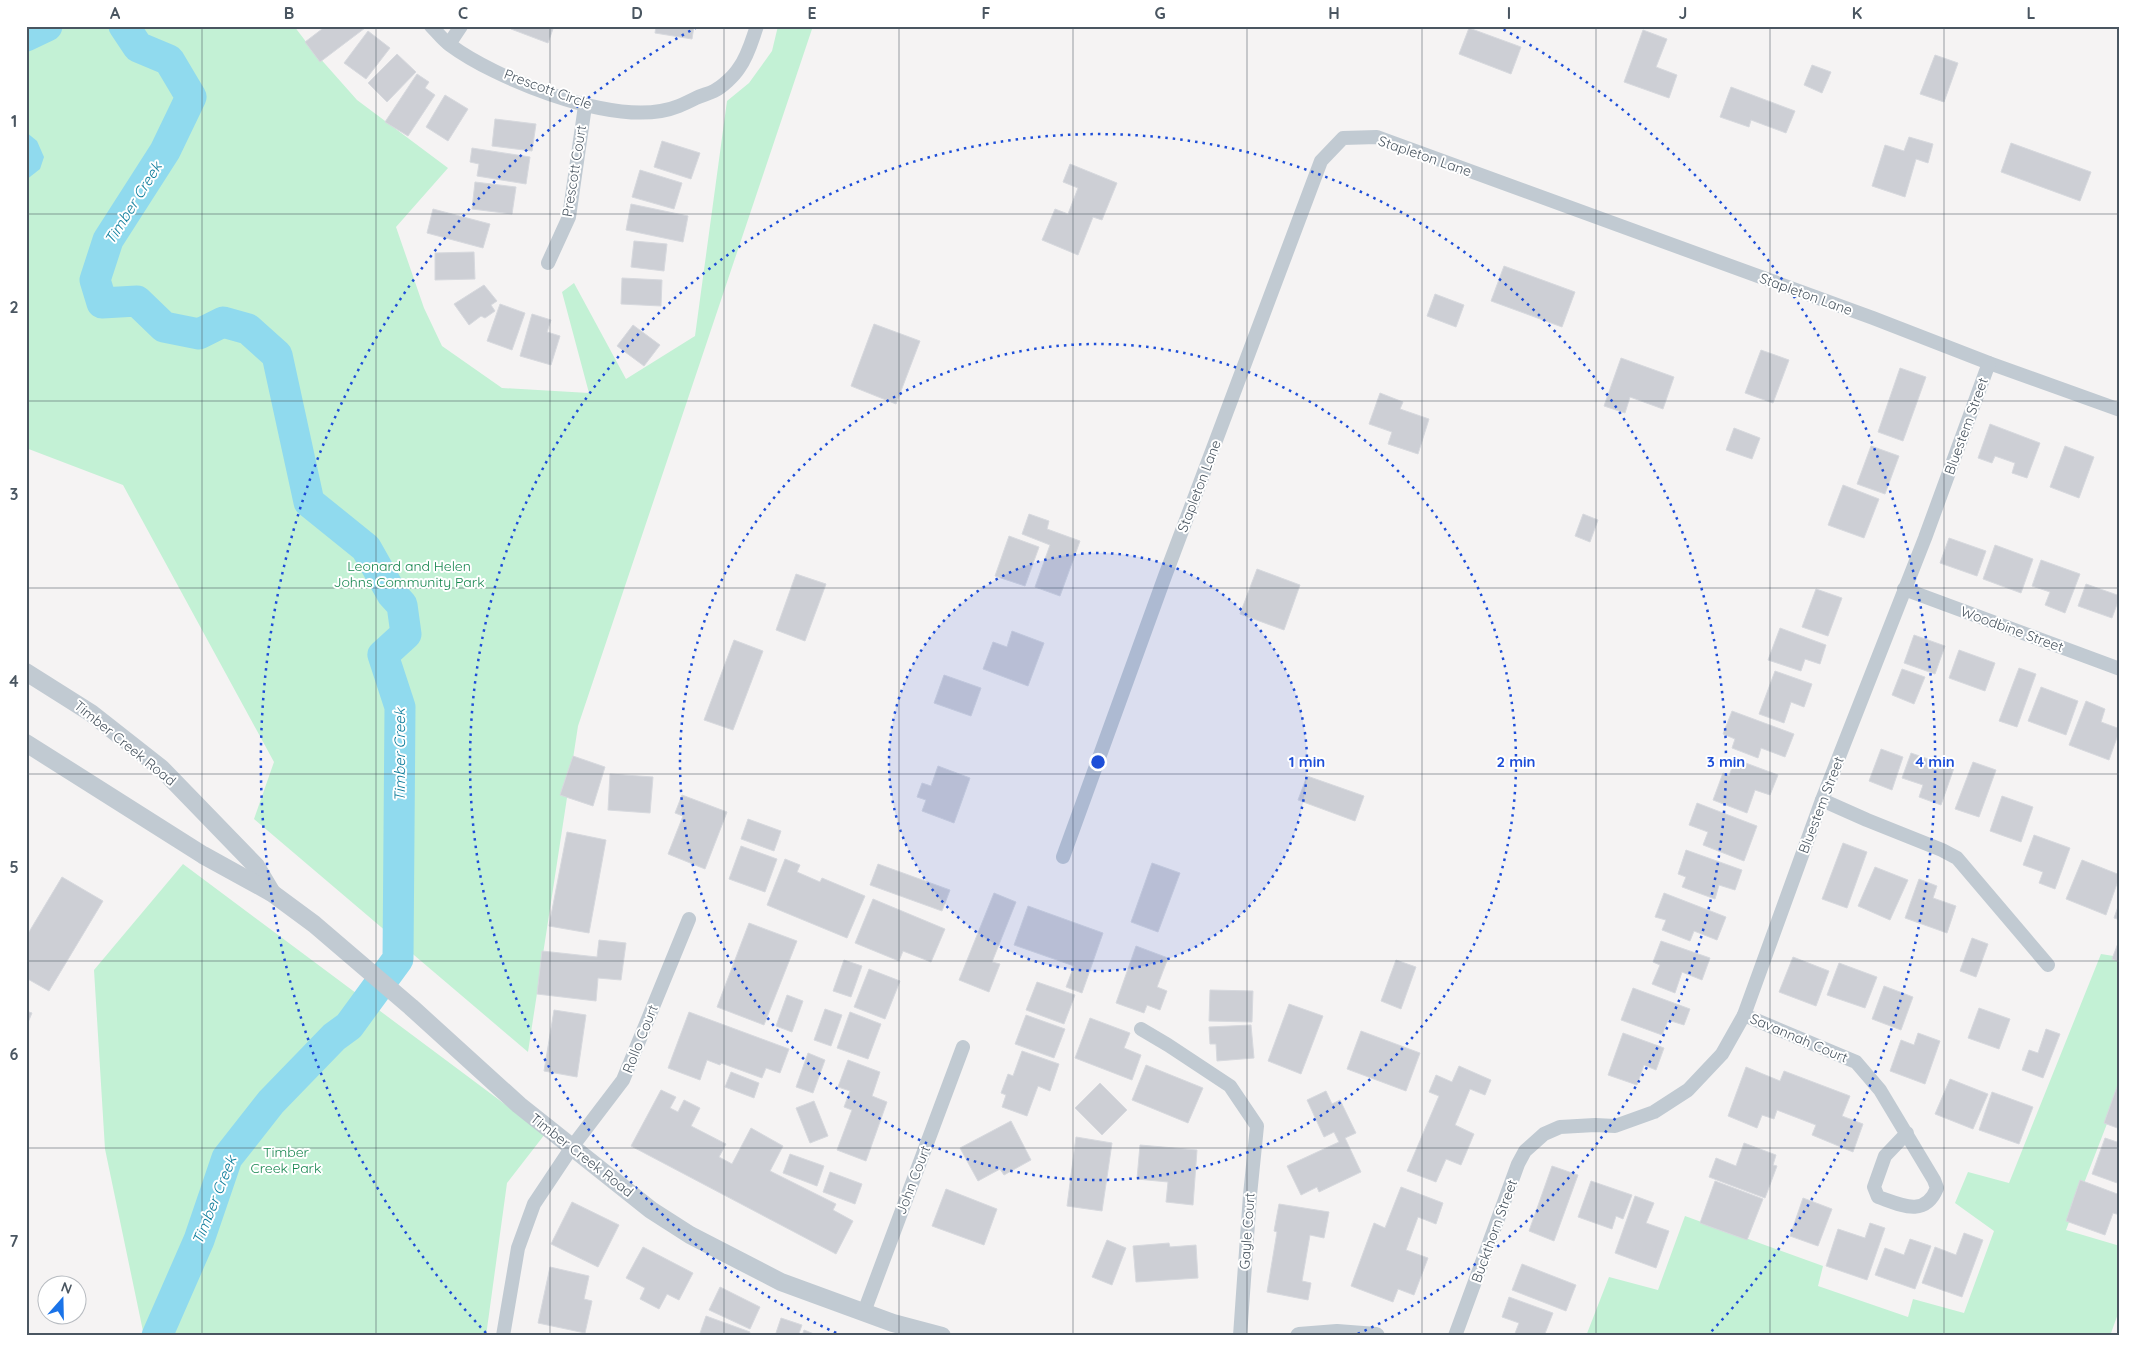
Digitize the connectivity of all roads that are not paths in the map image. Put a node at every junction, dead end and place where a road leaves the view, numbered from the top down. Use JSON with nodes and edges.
{"nodes":[{"id":1,"x":431,"y":26,"type":"edge"},
{"id":2,"x":461,"y":26,"type":"edge"},
{"id":3,"x":757,"y":26,"type":"edge"},
{"id":4,"x":449,"y":44,"type":"junction"},
{"id":5,"x":585,"y":106,"type":"junction"},
{"id":6,"x":548,"y":263,"type":"dead end"},
{"id":7,"x":1989,"y":363,"type":"junction"},
{"id":8,"x":2120,"y":410,"type":"edge"},
{"id":9,"x":1904,"y":589,"type":"junction"},
{"id":10,"x":2120,"y":669,"type":"edge"},
{"id":11,"x":26,"y":672,"type":"edge"},
{"id":12,"x":26,"y":743,"type":"edge"},
{"id":13,"x":1822,"y":800,"type":"junction"},
{"id":14,"x":1063,"y":857,"type":"dead end"},
{"id":15,"x":272,"y":893,"type":"junction"},
{"id":16,"x":689,"y":919,"type":"dead end"},
{"id":17,"x":2048,"y":965,"type":"dead end"},
{"id":18,"x":1744,"y":1015,"type":"junction"},
{"id":19,"x":1141,"y":1029,"type":"dead end"},
{"id":20,"x":963,"y":1047,"type":"dead end"},
{"id":21,"x":1907,"y":1133,"type":"junction"},
{"id":22,"x":1544,"y":1134,"type":"joint"},
{"id":23,"x":572,"y":1147,"type":"junction"},
{"id":24,"x":864,"y":1312,"type":"junction"},
{"id":25,"x":503,"y":1336,"type":"edge"},
{"id":26,"x":942,"y":1336,"type":"edge"},
{"id":27,"x":1240,"y":1336,"type":"edge"},
{"id":28,"x":1299,"y":1336,"type":"edge"},
{"id":29,"x":1376,"y":1336,"type":"edge"},
{"id":30,"x":1455,"y":1336,"type":"edge"}],
"edges":[{"from":1,"to":4,"type":"street","name":"Prescott Circle"},
{"from":2,"to":4,"type":"street"},
{"from":3,"to":5,"type":"street","name":"Prescott Circle"},
{"from":4,"to":5,"type":"street","name":"Prescott Circle"},
{"from":5,"to":6,"type":"street","name":"Prescott Court"},
{"from":7,"to":8,"type":"street","name":"Stapleton Lane"},
{"from":7,"to":9,"type":"street","name":"Bluestem Street"},
{"from":7,"to":14,"type":"street","name":"Stapleton Lane"},
{"from":9,"to":10,"type":"street","name":"Woodbine Street"},
{"from":9,"to":13,"type":"street","name":"Bluestem Street"},
{"from":11,"to":15,"type":"street","name":"Timber Creek Road"},
{"from":12,"to":15,"type":"street","name":"Timber Creek Road"},
{"from":13,"to":17,"type":"street"},
{"from":13,"to":18,"type":"street","name":"Bluestem Street"},
{"from":15,"to":23,"type":"street","name":"Timber Creek Road"},
{"from":16,"to":23,"type":"street","name":"Rollo Court"},
{"from":18,"to":21,"type":"street","name":"Savannah Court"},
{"from":18,"to":22,"type":"street","name":"Bluestem Street"},
{"from":19,"to":27,"type":"street","name":"Gayle Court"},
{"from":20,"to":24,"type":"street","name":"John Court"},
{"from":21,"to":21,"type":"street","name":"Savannah Court"},
{"from":22,"to":30,"type":"street","name":"Buckthorn Street"},
{"from":23,"to":24,"type":"street","name":"Timber Creek Road"},
{"from":23,"to":25,"type":"street","name":"Rollo Court"},
{"from":24,"to":26,"type":"street","name":"Timber Creek Road"},
{"from":28,"to":29,"type":"street"}]}
